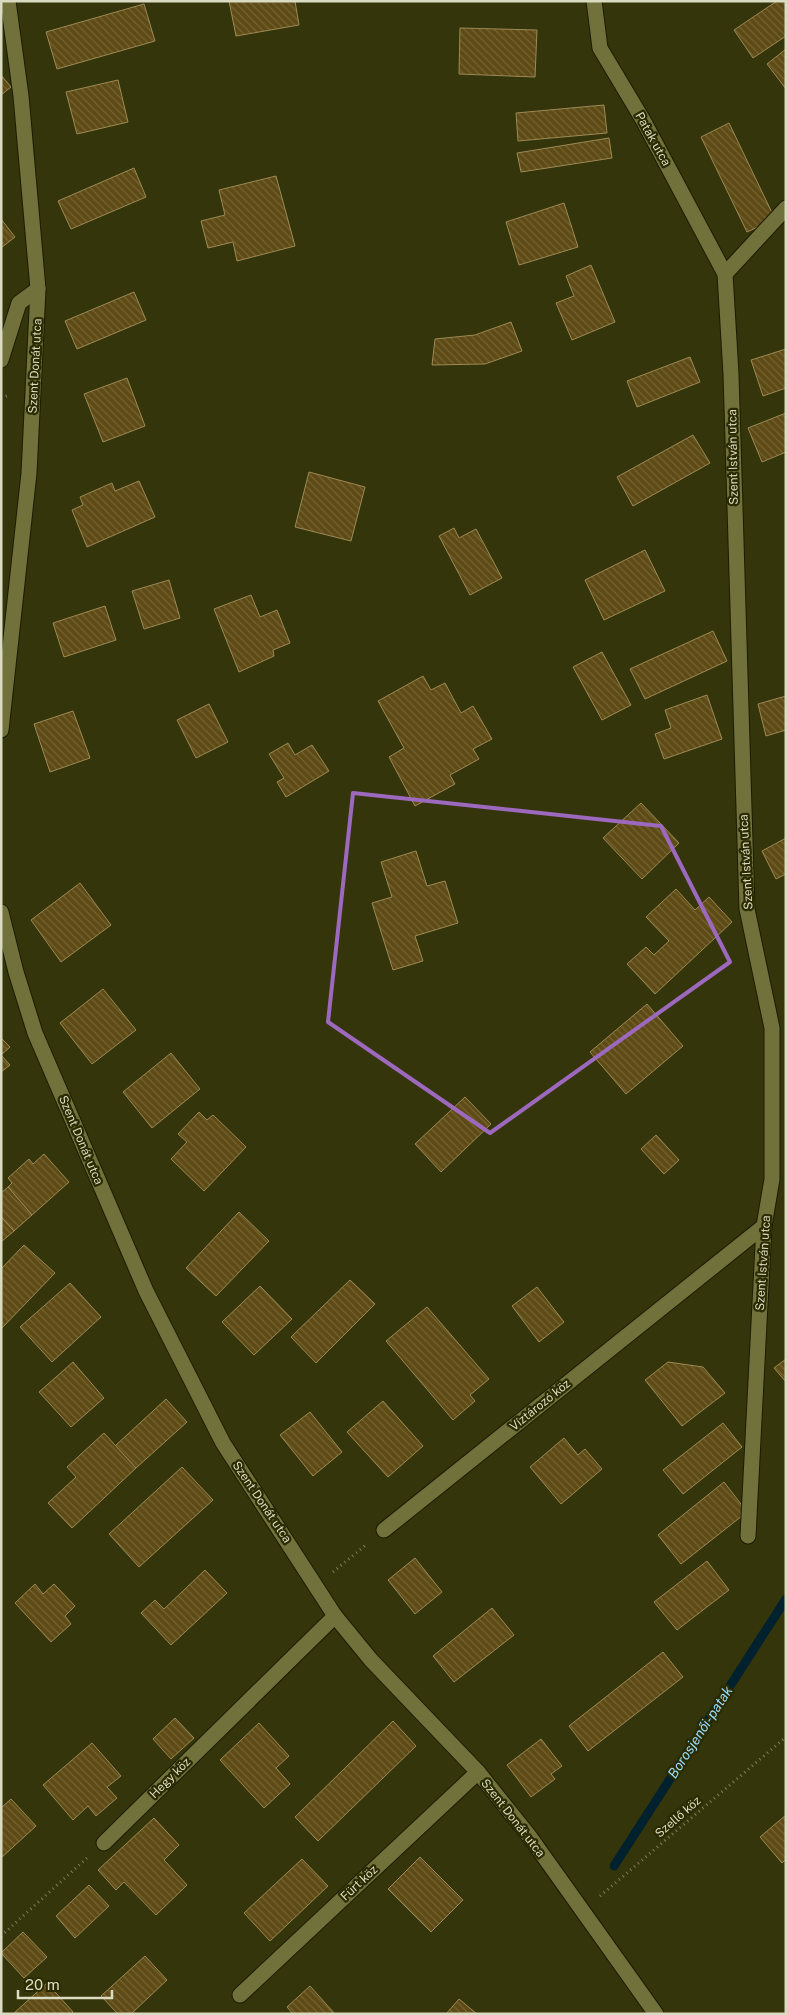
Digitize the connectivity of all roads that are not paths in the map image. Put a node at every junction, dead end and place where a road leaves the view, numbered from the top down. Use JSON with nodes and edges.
{"nodes":[{"id":1,"x":8,"y":1,"type":"edge"},
{"id":2,"x":594,"y":1,"type":"edge"},
{"id":3,"x":786,"y":208,"type":"edge"},
{"id":4,"x":725,"y":274,"type":"junction"},
{"id":5,"x":38,"y":289,"type":"junction"},
{"id":6,"x":1,"y":360,"type":"edge"},
{"id":7,"x":14,"y":606,"type":"junction"},
{"id":8,"x":1,"y":617,"type":"edge"},
{"id":9,"x":1,"y":730,"type":"edge"},
{"id":10,"x":1,"y":912,"type":"edge"},
{"id":11,"x":764,"y":1226,"type":"junction"},
{"id":12,"x":384,"y":1530,"type":"road end"},
{"id":13,"x":748,"y":1536,"type":"dead end"},
{"id":14,"x":335,"y":1616,"type":"junction"},
{"id":15,"x":478,"y":1772,"type":"junction"},
{"id":16,"x":104,"y":1843,"type":"road end"},
{"id":17,"x":240,"y":1995,"type":"dead end"},
{"id":18,"x":656,"y":2014,"type":"edge"}],
"edges":[{"from":1,"to":5,"type":"street","name":"Szent Donát utca"},
{"from":2,"to":4,"type":"street","name":"Patak utca"},
{"from":3,"to":4,"type":"street"},
{"from":4,"to":11,"type":"street","name":"Szent István utca"},
{"from":5,"to":6,"type":"street"},
{"from":5,"to":7,"type":"street","name":"Szent Donát utca"},
{"from":7,"to":8,"type":"street"},
{"from":7,"to":9,"type":"street","name":"Szent Donát utca"},
{"from":10,"to":14,"type":"street","name":"Szent Donát utca"},
{"from":11,"to":12,"type":"street","name":"Víztározó köz"},
{"from":11,"to":13,"type":"street","name":"Szent István utca"},
{"from":14,"to":15,"type":"street","name":"Szent Donát utca"},
{"from":14,"to":16,"type":"street","name":"Hegy köz"},
{"from":15,"to":17,"type":"street","name":"Fürt köz"},
{"from":15,"to":18,"type":"street","name":"Szent Donát utca"}]}
